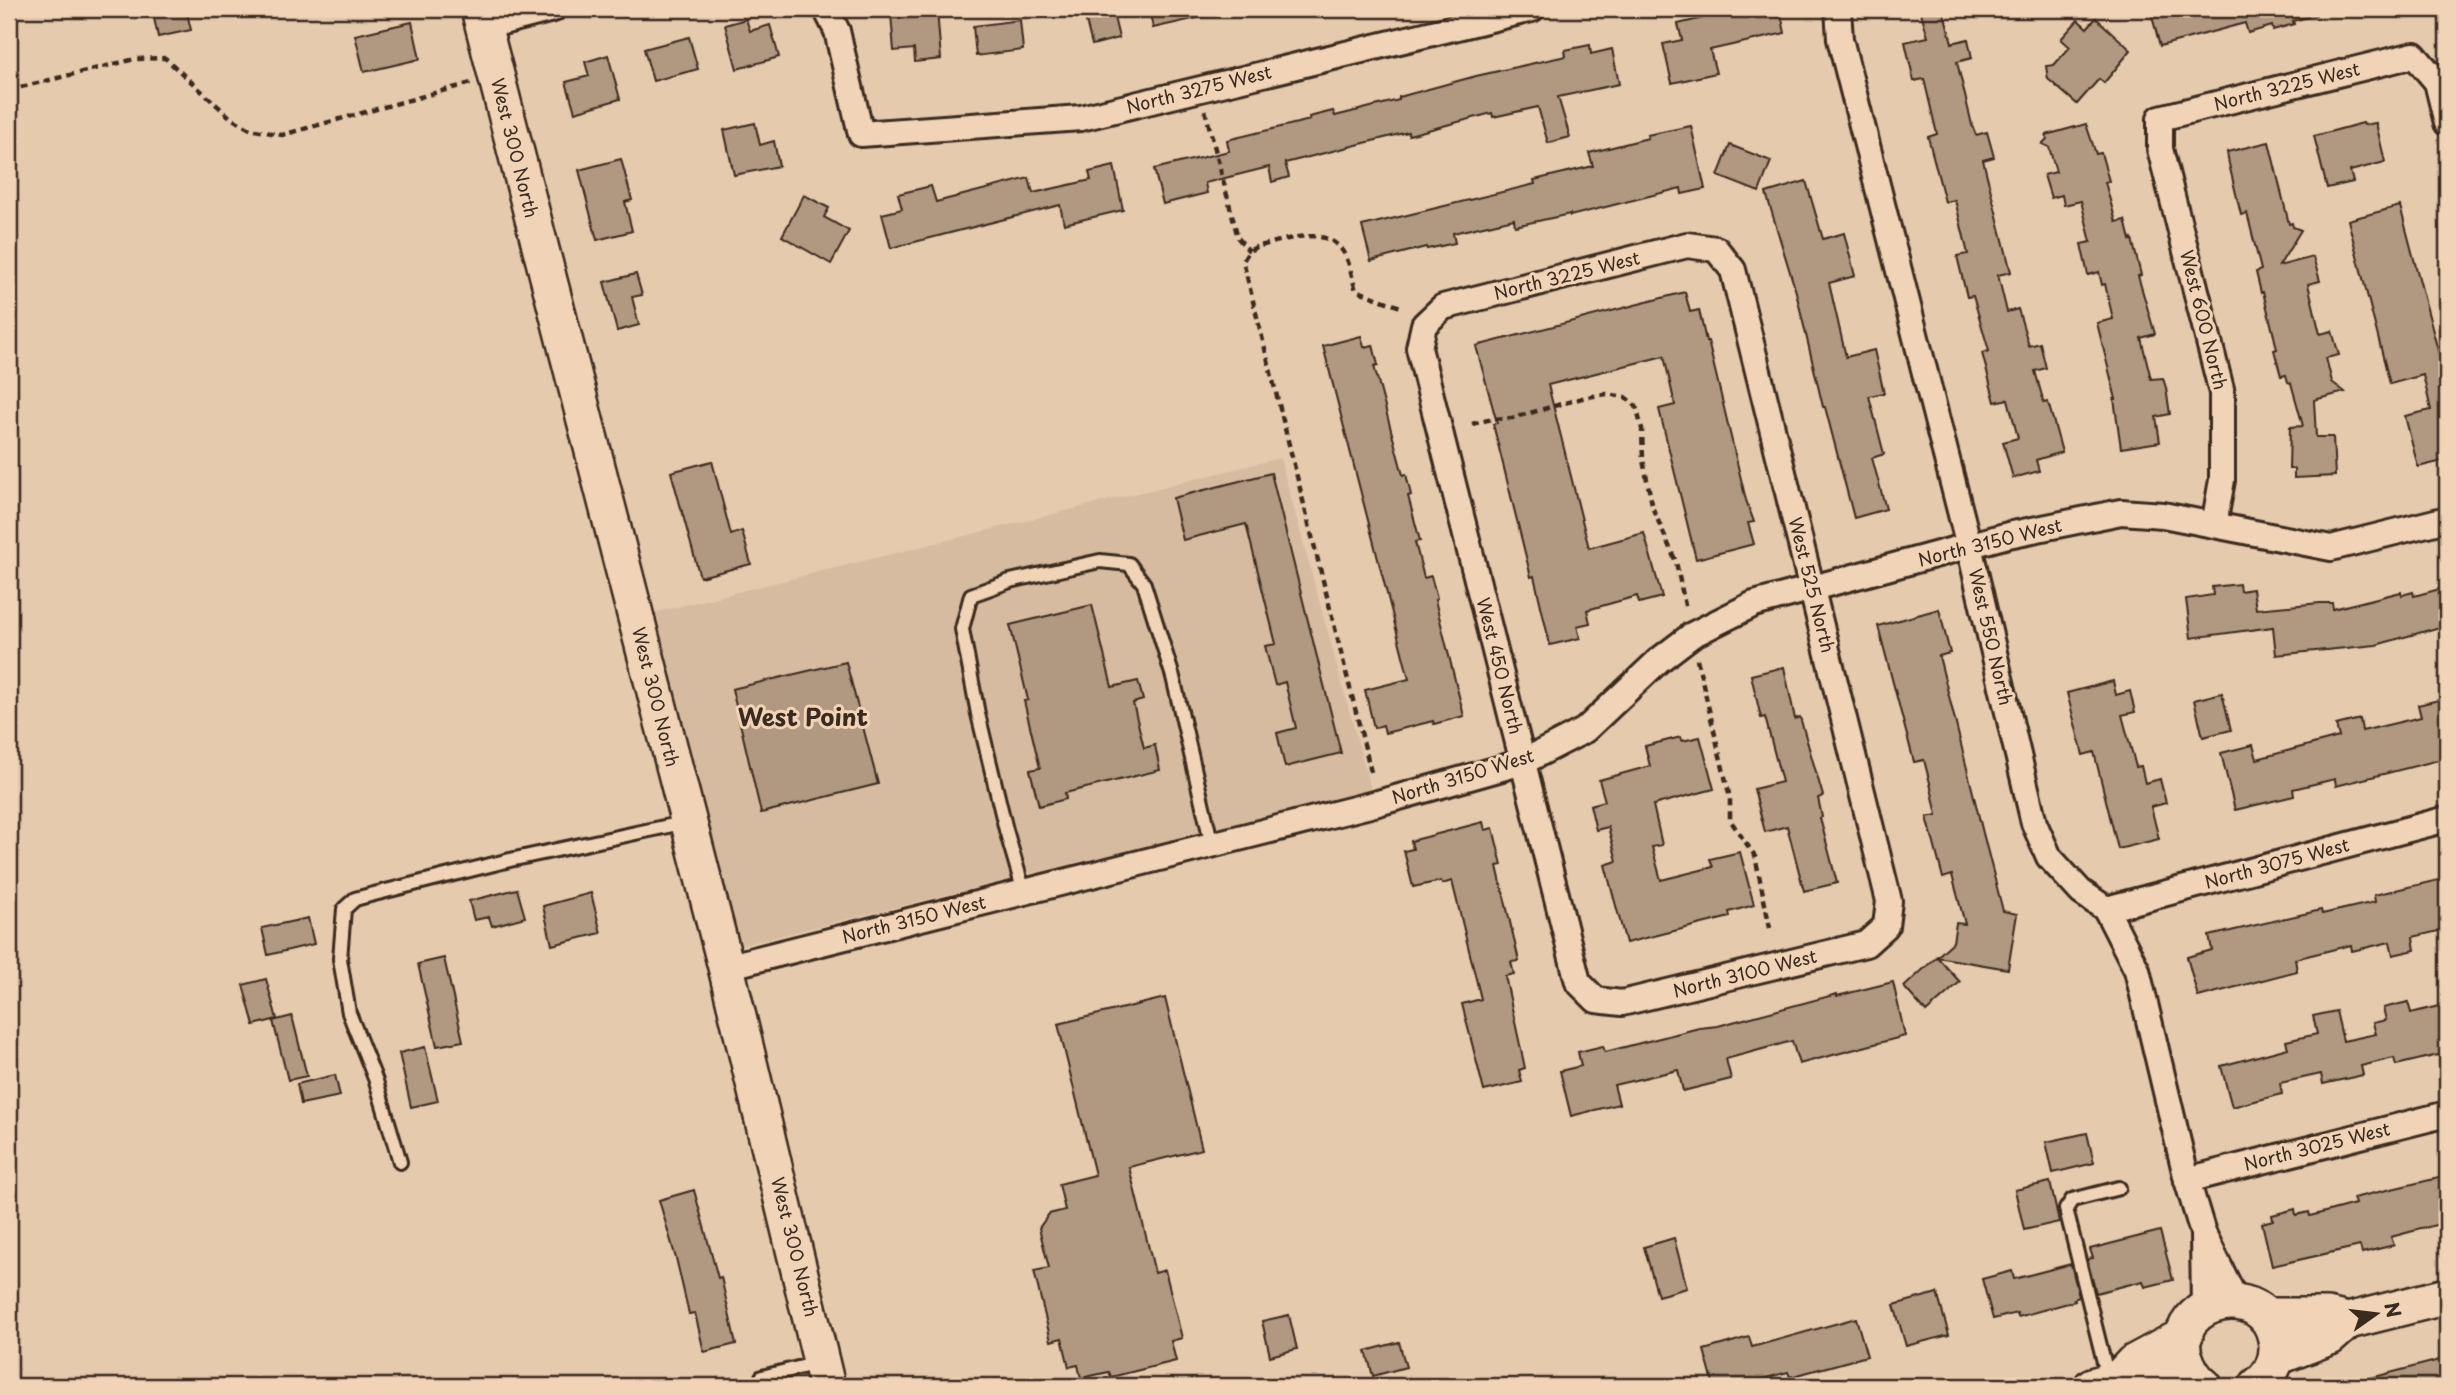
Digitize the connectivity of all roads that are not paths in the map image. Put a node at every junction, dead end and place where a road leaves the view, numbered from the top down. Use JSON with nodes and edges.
{"nodes":[{"id":1,"x":553,"y":9,"type":"edge"},
{"id":2,"x":826,"y":9,"type":"edge"},
{"id":3,"x":1532,"y":9,"type":"edge"},
{"id":4,"x":1838,"y":9,"type":"edge"},
{"id":5,"x":481,"y":18,"type":"edge"},
{"id":6,"x":2160,"y":118,"type":"joint"},
{"id":7,"x":2447,"y":123,"type":"edge"},
{"id":8,"x":1716,"y":249,"type":"joint"},
{"id":9,"x":1424,"y":325,"type":"joint"},
{"id":10,"x":2447,"y":519,"type":"edge"},
{"id":11,"x":2214,"y":525,"type":"junction"},
{"id":12,"x":1969,"y":546,"type":"junction"},
{"id":13,"x":1812,"y":590,"type":"junction"},
{"id":14,"x":1523,"y":762,"type":"junction"},
{"id":15,"x":2447,"y":819,"type":"edge"},
{"id":16,"x":688,"y":822,"type":"junction"},
{"id":17,"x":1213,"y":845,"type":"junction"},
{"id":18,"x":1024,"y":892,"type":"junction"},
{"id":19,"x":2106,"y":909,"type":"junction"},
{"id":20,"x":1886,"y":926,"type":"joint"},
{"id":21,"x":726,"y":967,"type":"junction"},
{"id":22,"x":1597,"y":1000,"type":"joint"},
{"id":23,"x":2447,"y":1114,"type":"edge"},
{"id":24,"x":400,"y":1162,"type":"dead end"},
{"id":25,"x":2187,"y":1180,"type":"junction"},
{"id":26,"x":2119,"y":1188,"type":"dead end"},
{"id":27,"x":2447,"y":1296,"type":"edge"},
{"id":28,"x":2222,"y":1315,"type":"junction"},
{"id":29,"x":2348,"y":1321,"type":"junction"},
{"id":30,"x":824,"y":1374,"type":"edge"},
{"id":31,"x":2263,"y":1379,"type":"edge"},
{"id":32,"x":2106,"y":1383,"type":"edge"},
{"id":33,"x":2200,"y":1384,"type":"edge"},
{"id":34,"x":760,"y":1386,"type":"edge"}],
"edges":[{"from":1,"to":5,"type":"street"},
{"from":2,"to":3,"type":"street","name":"North 3275 West"},
{"from":4,"to":12,"type":"street","name":"West 550 North"},
{"from":5,"to":16,"type":"main road","name":"West 300 North"},
{"from":6,"to":7,"type":"street","name":"North 3225 West"},
{"from":6,"to":11,"type":"street","name":"West 600 North"},
{"from":8,"to":9,"type":"street","name":"North 3225 West"},
{"from":8,"to":13,"type":"street","name":"West 525 North"},
{"from":9,"to":14,"type":"street","name":"West 450 North"},
{"from":10,"to":11,"type":"street","name":"North 3150 West"},
{"from":11,"to":12,"type":"street","name":"North 3150 West"},
{"from":12,"to":13,"type":"street","name":"North 3150 West"},
{"from":12,"to":19,"type":"street","name":"West 550 North"},
{"from":13,"to":14,"type":"street","name":"North 3150 West"},
{"from":13,"to":20,"type":"street","name":"West 525 North"},
{"from":14,"to":17,"type":"street","name":"North 3150 West"},
{"from":14,"to":22,"type":"street","name":"West 450 North"},
{"from":15,"to":19,"type":"street","name":"North 3075 West"},
{"from":16,"to":21,"type":"main road","name":"West 300 North"},
{"from":16,"to":24,"type":"lane"},
{"from":17,"to":18,"type":"street","name":"North 3150 West"},
{"from":17,"to":18,"type":"lane"},
{"from":18,"to":21,"type":"street","name":"North 3150 West"},
{"from":19,"to":25,"type":"street","name":"West 550 North"},
{"from":20,"to":22,"type":"street","name":"North 3100 West"},
{"from":21,"to":30,"type":"main road","name":"West 300 North"},
{"from":23,"to":25,"type":"street","name":"North 3025 West"},
{"from":25,"to":28,"type":"street","name":"West 550 North"},
{"from":26,"to":32,"type":"lane"},
{"from":27,"to":29,"type":"main road"},
{"from":28,"to":29,"type":"main road"},
{"from":28,"to":31,"type":"main road"},
{"from":28,"to":32,"type":"main road"},
{"from":28,"to":33,"type":"main road"},
{"from":29,"to":31,"type":"main road"},
{"from":30,"to":34,"type":"lane"},
{"from":32,"to":33,"type":"main road"}]}
